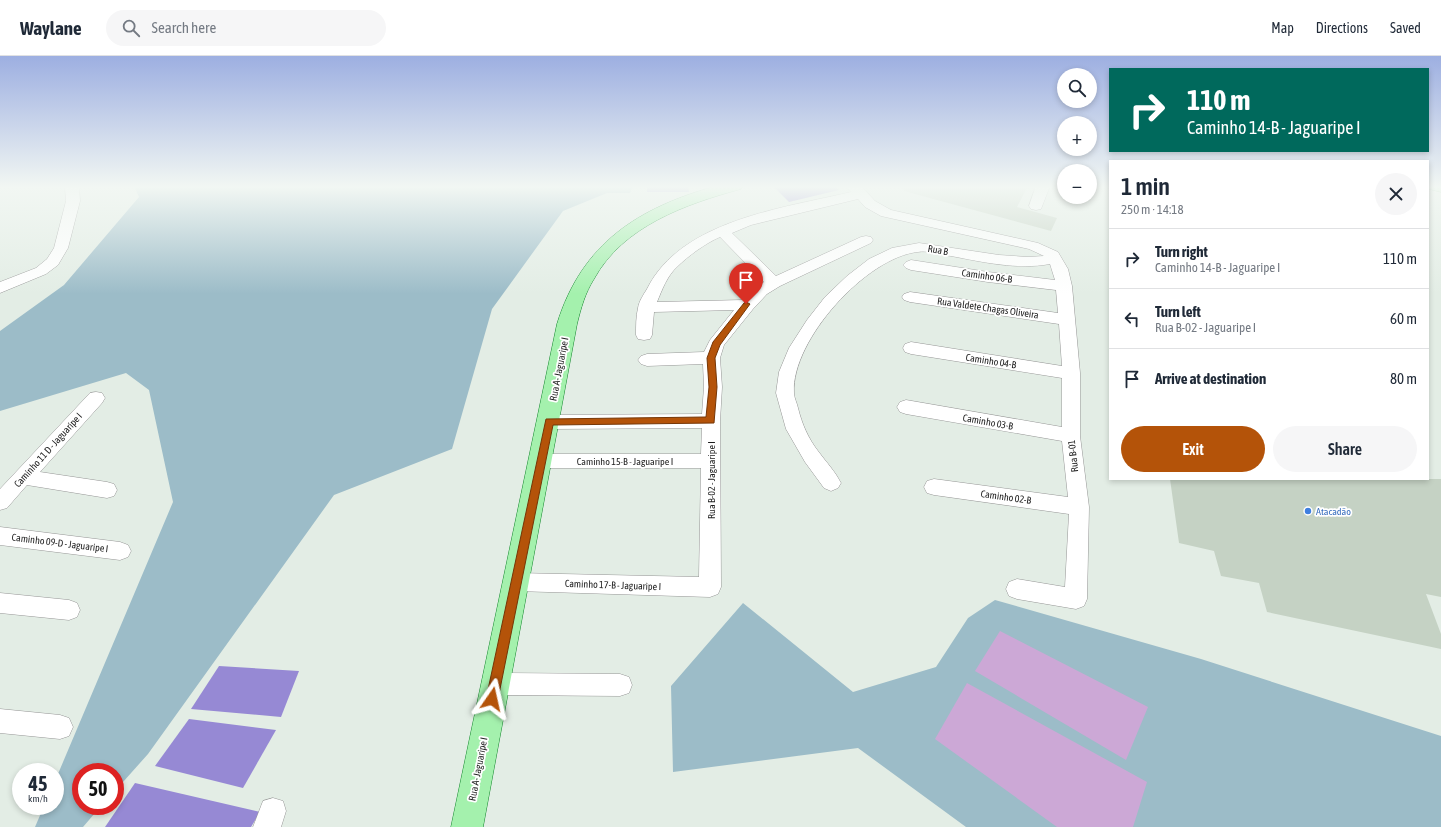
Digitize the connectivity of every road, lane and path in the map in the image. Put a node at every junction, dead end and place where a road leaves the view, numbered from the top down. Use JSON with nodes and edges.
{"nodes":[{"id":1,"x":67,"y":222,"type":"edge"},
{"id":2,"x":642,"y":222,"type":"edge"},
{"id":3,"x":746,"y":222,"type":"edge"},
{"id":4,"x":926,"y":222,"type":"edge"},
{"id":5,"x":722,"y":231,"type":"junction"},
{"id":6,"x":866,"y":240,"type":"dead end"},
{"id":7,"x":1053,"y":255,"type":"junction"},
{"id":8,"x":911,"y":265,"type":"dead end"},
{"id":9,"x":774,"y":283,"type":"junction"},
{"id":10,"x":1064,"y":286,"type":"junction"},
{"id":11,"x":0,"y":288,"type":"edge"},
{"id":12,"x":910,"y":297,"type":"dead end"},
{"id":13,"x":746,"y":304,"type":"junction"},
{"id":14,"x":646,"y":307,"type":"junction"},
{"id":15,"x":1067,"y":320,"type":"junction"},
{"id":16,"x":644,"y":336,"type":"dead end"},
{"id":17,"x":911,"y":348,"type":"dead end"},
{"id":18,"x":711,"y":358,"type":"junction"},
{"id":19,"x":647,"y":360,"type":"dead end"},
{"id":20,"x":1071,"y":373,"type":"junction"},
{"id":21,"x":96,"y":398,"type":"dead end"},
{"id":22,"x":906,"y":407,"type":"dead end"},
{"id":23,"x":711,"y":421,"type":"junction"},
{"id":24,"x":549,"y":422,"type":"junction"},
{"id":25,"x":1071,"y":436,"type":"junction"},
{"id":26,"x":540,"y":461,"type":"junction"},
{"id":27,"x":710,"y":461,"type":"junction"},
{"id":28,"x":23,"y":478,"type":"junction"},
{"id":29,"x":831,"y":483,"type":"dead end"},
{"id":30,"x":934,"y":487,"type":"dead end"},
{"id":31,"x":106,"y":490,"type":"dead end"},
{"id":32,"x":2,"y":497,"type":"edge"},
{"id":33,"x":1079,"y":507,"type":"junction"},
{"id":34,"x":0,"y":536,"type":"edge"},
{"id":35,"x":120,"y":551,"type":"dead end"},
{"id":36,"x":516,"y":582,"type":"junction"},
{"id":37,"x":710,"y":587,"type":"joint"},
{"id":38,"x":1017,"y":589,"type":"dead end"},
{"id":39,"x":0,"y":603,"type":"edge"},
{"id":40,"x":69,"y":610,"type":"dead end"},
{"id":41,"x":495,"y":684,"type":"junction"},
{"id":42,"x":620,"y":685,"type":"dead end"},
{"id":43,"x":0,"y":721,"type":"edge"},
{"id":44,"x":60,"y":727,"type":"dead end"},
{"id":45,"x":467,"y":827,"type":"edge"}],
"edges":[{"from":1,"to":11,"type":"street"},
{"from":2,"to":24,"type":"main road","name":"Rua A- Jaguaripe I"},
{"from":3,"to":5,"type":"street"},
{"from":4,"to":7,"type":"street"},
{"from":5,"to":9,"type":"street"},
{"from":5,"to":14,"type":"street"},
{"from":6,"to":9,"type":"street","name":"Rua B-02 - Jaguaripe I"},
{"from":7,"to":10,"type":"street","name":"Rua B-01"},
{"from":7,"to":29,"type":"street","name":"Rua B"},
{"from":8,"to":10,"type":"street","name":"Caminho 06-B"},
{"from":9,"to":13,"type":"street","name":"Rua B-02 - Jaguaripe I"},
{"from":10,"to":15,"type":"street","name":"Rua B-01"},
{"from":12,"to":15,"type":"street","name":"Rua Valdete Chagas Oliveira"},
{"from":13,"to":14,"type":"street"},
{"from":13,"to":18,"type":"street","name":"Rua B-02 - Jaguaripe I"},
{"from":14,"to":16,"type":"street"},
{"from":15,"to":20,"type":"street","name":"Rua B-01"},
{"from":17,"to":20,"type":"street","name":"Caminho 04-B"},
{"from":18,"to":19,"type":"street"},
{"from":18,"to":23,"type":"street","name":"Rua B-02 - Jaguaripe I"},
{"from":20,"to":25,"type":"street","name":"Rua B-01"},
{"from":21,"to":28,"type":"street","name":"Caminho 11 D - Jaguaripe I"},
{"from":22,"to":25,"type":"street","name":"Caminho 03-B"},
{"from":23,"to":24,"type":"street"},
{"from":23,"to":27,"type":"street","name":"Rua B-02 - Jaguaripe I"},
{"from":24,"to":26,"type":"main road","name":"Rua A- Jaguaripe I"},
{"from":25,"to":33,"type":"street","name":"Rua B-01"},
{"from":26,"to":27,"type":"street","name":"Caminho 15-B - Jaguaripe I"},
{"from":26,"to":36,"type":"main road","name":"Rua A- Jaguaripe I"},
{"from":27,"to":37,"type":"street","name":"Rua B-02 - Jaguaripe I"},
{"from":28,"to":31,"type":"street"},
{"from":28,"to":32,"type":"street","name":"Caminho 11 D - Jaguaripe I"},
{"from":30,"to":33,"type":"street","name":"Caminho 02-B"},
{"from":33,"to":38,"type":"street","name":"Rua B-01"},
{"from":34,"to":35,"type":"street","name":"Caminho 09-D - Jaguaripe I"},
{"from":36,"to":37,"type":"street","name":"Caminho 17-B - Jaguaripe I"},
{"from":36,"to":41,"type":"main road","name":"Rua A- Jaguaripe I"},
{"from":39,"to":40,"type":"street"},
{"from":41,"to":42,"type":"street"},
{"from":41,"to":45,"type":"main road","name":"Rua A- Jaguaripe I"},
{"from":43,"to":44,"type":"street"}]}
